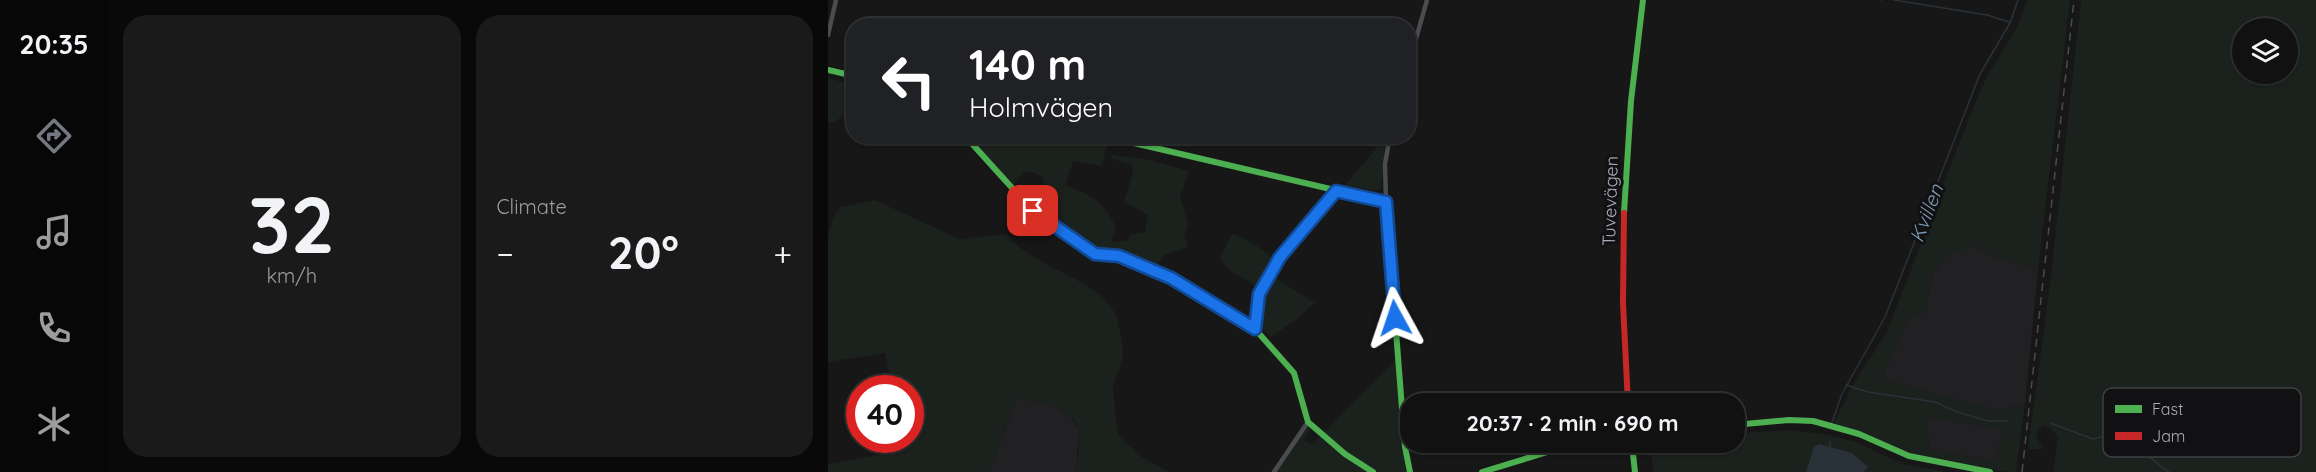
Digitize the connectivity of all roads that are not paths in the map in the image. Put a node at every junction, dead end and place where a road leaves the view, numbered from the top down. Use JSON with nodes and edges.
{"nodes":[{"id":1,"x":836,"y":0,"type":"edge"},
{"id":2,"x":1427,"y":0,"type":"edge"},
{"id":3,"x":1643,"y":0,"type":"edge"},
{"id":4,"x":828,"y":35,"type":"edge"},
{"id":5,"x":1416,"y":39,"type":"edge"},
{"id":6,"x":828,"y":70,"type":"edge"},
{"id":7,"x":846,"y":74,"type":"edge"},
{"id":8,"x":972,"y":144,"type":"edge"},
{"id":9,"x":1138,"y":144,"type":"edge"},
{"id":10,"x":1389,"y":144,"type":"edge"},
{"id":11,"x":1336,"y":191,"type":"junction"},
{"id":12,"x":1386,"y":202,"type":"junction"},
{"id":13,"x":1255,"y":329,"type":"junction"},
{"id":14,"x":1627,"y":393,"type":"edge"},
{"id":15,"x":1308,"y":422,"type":"junction"},
{"id":16,"x":1745,"y":424,"type":"edge"},
{"id":17,"x":1544,"y":453,"type":"edge"},
{"id":18,"x":1635,"y":453,"type":"edge"},
{"id":19,"x":1274,"y":472,"type":"edge"},
{"id":20,"x":1373,"y":472,"type":"edge"},
{"id":21,"x":1410,"y":472,"type":"edge"},
{"id":22,"x":1482,"y":472,"type":"edge"},
{"id":23,"x":1635,"y":472,"type":"edge"},
{"id":24,"x":1990,"y":472,"type":"edge"}],
"edges":[{"from":1,"to":4,"type":"street"},
{"from":2,"to":5,"type":"street"},
{"from":3,"to":14,"type":"street","name":"Tuvevägen"},
{"from":6,"to":7,"type":"street"},
{"from":8,"to":13,"type":"street"},
{"from":9,"to":11,"type":"street"},
{"from":10,"to":12,"type":"street"},
{"from":11,"to":12,"type":"street"},
{"from":11,"to":13,"type":"street"},
{"from":12,"to":21,"type":"street"},
{"from":13,"to":15,"type":"street"},
{"from":15,"to":19,"type":"street"},
{"from":15,"to":20,"type":"street"},
{"from":16,"to":24,"type":"street"},
{"from":17,"to":22,"type":"street"},
{"from":18,"to":23,"type":"street"}]}
